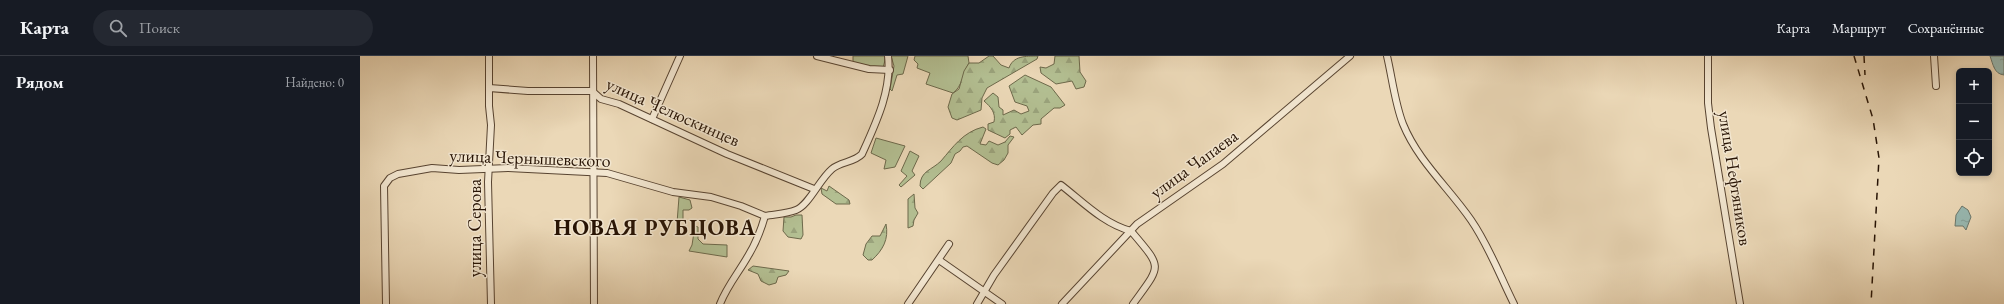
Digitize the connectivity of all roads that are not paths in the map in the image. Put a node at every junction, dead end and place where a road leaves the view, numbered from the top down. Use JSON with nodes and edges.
{"nodes":[{"id":1,"x":489,"y":56,"type":"edge"},
{"id":2,"x":592,"y":56,"type":"edge"},
{"id":3,"x":680,"y":56,"type":"edge"},
{"id":4,"x":817,"y":56,"type":"edge"},
{"id":5,"x":888,"y":56,"type":"edge"},
{"id":6,"x":1350,"y":56,"type":"edge"},
{"id":7,"x":1386,"y":56,"type":"edge"},
{"id":8,"x":1708,"y":56,"type":"edge"},
{"id":9,"x":1934,"y":56,"type":"edge"},
{"id":10,"x":890,"y":70,"type":"junction"},
{"id":11,"x":1936,"y":86,"type":"dead end"},
{"id":12,"x":489,"y":88,"type":"junction"},
{"id":13,"x":592,"y":92,"type":"junction"},
{"id":14,"x":652,"y":119,"type":"junction"},
{"id":15,"x":490,"y":168,"type":"junction"},
{"id":16,"x":593,"y":172,"type":"junction"},
{"id":17,"x":814,"y":189,"type":"junction"},
{"id":18,"x":765,"y":216,"type":"junction"},
{"id":19,"x":1131,"y":231,"type":"junction"},
{"id":20,"x":949,"y":244,"type":"dead end"},
{"id":21,"x":939,"y":260,"type":"junction"},
{"id":22,"x":984,"y":292,"type":"junction"},
{"id":23,"x":386,"y":304,"type":"edge"},
{"id":24,"x":491,"y":304,"type":"edge"},
{"id":25,"x":594,"y":304,"type":"edge"},
{"id":26,"x":720,"y":304,"type":"edge"},
{"id":27,"x":908,"y":304,"type":"edge"},
{"id":28,"x":977,"y":304,"type":"edge"},
{"id":29,"x":1002,"y":304,"type":"edge"},
{"id":30,"x":1062,"y":304,"type":"edge"},
{"id":31,"x":1133,"y":304,"type":"edge"},
{"id":32,"x":1514,"y":304,"type":"edge"},
{"id":33,"x":1740,"y":304,"type":"edge"}],
"edges":[{"from":1,"to":12,"type":"street","name":"улица Серова"},
{"from":2,"to":13,"type":"street"},
{"from":3,"to":14,"type":"street"},
{"from":4,"to":10,"type":"street"},
{"from":5,"to":10,"type":"street"},
{"from":6,"to":19,"type":"street","name":"улица Чапаева"},
{"from":7,"to":32,"type":"street"},
{"from":8,"to":33,"type":"street","name":"улица Нефтяников"},
{"from":9,"to":11,"type":"street"},
{"from":10,"to":17,"type":"street"},
{"from":12,"to":13,"type":"street","name":"улица Челюскинцев"},
{"from":12,"to":15,"type":"street","name":"улица Серова"},
{"from":13,"to":14,"type":"street","name":"улица Челюскинцев"},
{"from":13,"to":16,"type":"street"},
{"from":14,"to":17,"type":"street","name":"улица Челюскинцев"},
{"from":15,"to":16,"type":"street","name":"улица Чернышевского"},
{"from":15,"to":23,"type":"street","name":"улица Чернышевского"},
{"from":15,"to":24,"type":"street","name":"улица Серова"},
{"from":16,"to":18,"type":"street","name":"улица Чернышевского"},
{"from":16,"to":25,"type":"street"},
{"from":17,"to":18,"type":"street"},
{"from":18,"to":26,"type":"street"},
{"from":19,"to":22,"type":"street"},
{"from":19,"to":30,"type":"street","name":"улица Чапаева"},
{"from":19,"to":31,"type":"street"},
{"from":20,"to":21,"type":"street"},
{"from":21,"to":22,"type":"street"},
{"from":21,"to":27,"type":"street"},
{"from":22,"to":28,"type":"street"},
{"from":22,"to":29,"type":"street"}]}
